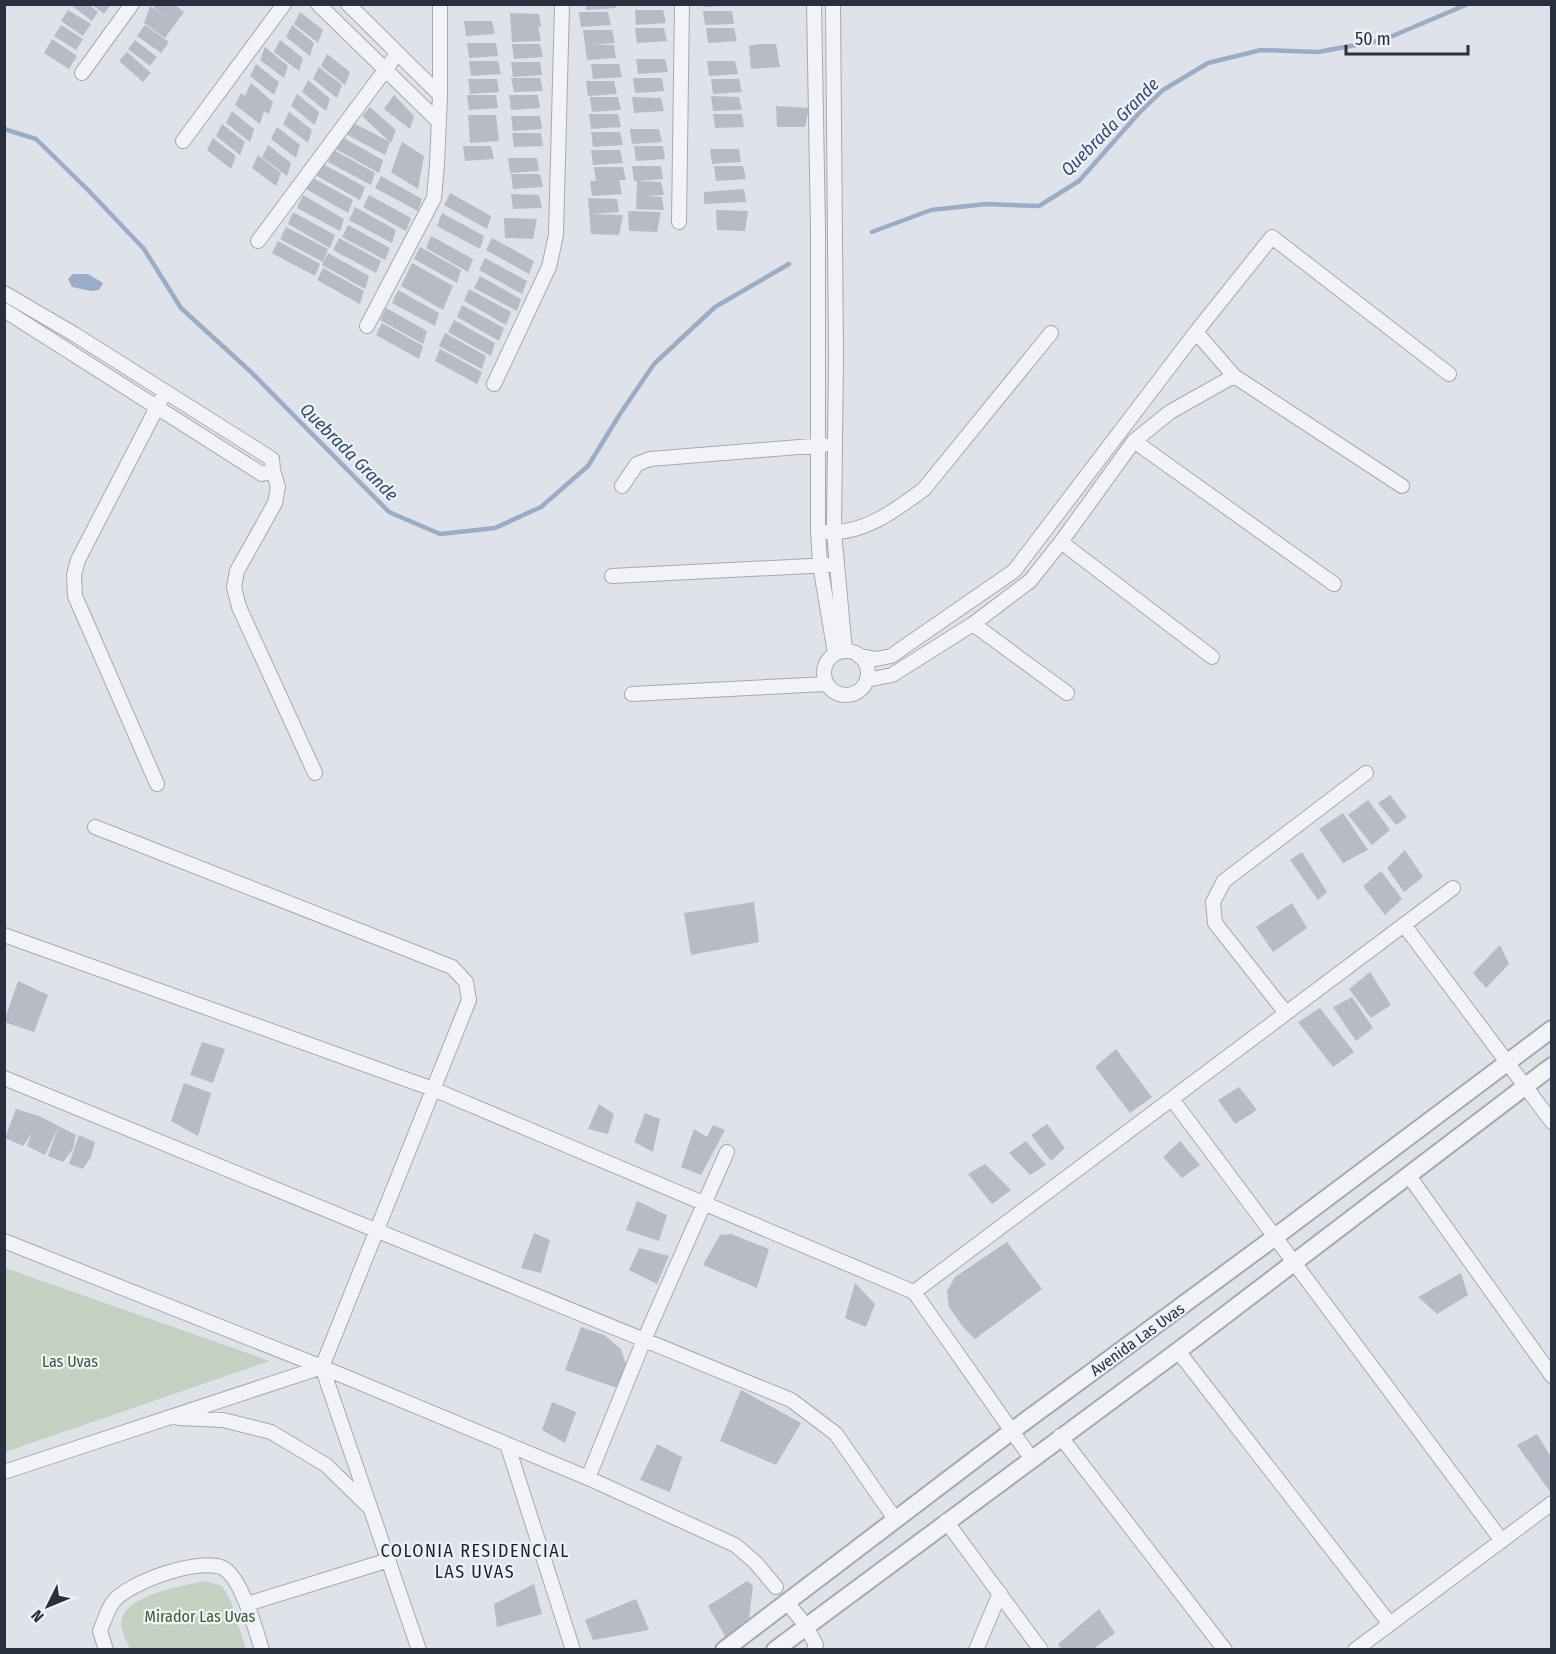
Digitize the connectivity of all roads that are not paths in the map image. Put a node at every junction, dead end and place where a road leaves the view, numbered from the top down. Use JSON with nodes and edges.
{"nodes":[{"id":1,"x":132,"y":4,"type":"edge"},
{"id":2,"x":284,"y":4,"type":"edge"},
{"id":3,"x":318,"y":4,"type":"edge"},
{"id":4,"x":348,"y":4,"type":"edge"},
{"id":5,"x":440,"y":4,"type":"edge"},
{"id":6,"x":562,"y":4,"type":"edge"},
{"id":7,"x":682,"y":4,"type":"edge"},
{"id":8,"x":814,"y":4,"type":"edge"},
{"id":9,"x":833,"y":4,"type":"edge"},
{"id":10,"x":397,"y":54,"type":"junction"},
{"id":11,"x":385,"y":69,"type":"junction"},
{"id":12,"x":82,"y":73,"type":"dead end"},
{"id":13,"x":440,"y":95,"type":"junction"},
{"id":14,"x":438,"y":121,"type":"junction"},
{"id":15,"x":183,"y":141,"type":"dead end"},
{"id":16,"x":679,"y":222,"type":"dead end"},
{"id":17,"x":258,"y":241,"type":"dead end"},
{"id":18,"x":4,"y":293,"type":"edge"},
{"id":19,"x":4,"y":310,"type":"edge"},
{"id":20,"x":367,"y":326,"type":"dead end"},
{"id":21,"x":1196,"y":332,"type":"junction"},
{"id":22,"x":1051,"y":333,"type":"dead end"},
{"id":23,"x":1449,"y":374,"type":"dead end"},
{"id":24,"x":1234,"y":376,"type":"junction"},
{"id":25,"x":494,"y":384,"type":"dead end"},
{"id":26,"x":818,"y":390,"type":"junction"},
{"id":27,"x":836,"y":390,"type":"junction"},
{"id":28,"x":165,"y":392,"type":"junction"},
{"id":29,"x":156,"y":408,"type":"junction"},
{"id":30,"x":1134,"y":441,"type":"junction"},
{"id":31,"x":835,"y":445,"type":"junction"},
{"id":32,"x":817,"y":446,"type":"junction"},
{"id":33,"x":273,"y":470,"type":"junction"},
{"id":34,"x":622,"y":486,"type":"dead end"},
{"id":35,"x":1402,"y":486,"type":"dead end"},
{"id":36,"x":818,"y":531,"type":"junction"},
{"id":37,"x":834,"y":532,"type":"junction"},
{"id":38,"x":1061,"y":542,"type":"junction"},
{"id":39,"x":820,"y":565,"type":"junction"},
{"id":40,"x":837,"y":565,"type":"junction"},
{"id":41,"x":612,"y":576,"type":"dead end"},
{"id":42,"x":1334,"y":584,"type":"dead end"},
{"id":43,"x":973,"y":624,"type":"junction"},
{"id":44,"x":840,"y":652,"type":"junction"},
{"id":45,"x":859,"y":656,"type":"junction"},
{"id":46,"x":1212,"y":657,"type":"dead end"},
{"id":47,"x":867,"y":680,"type":"junction"},
{"id":48,"x":826,"y":684,"type":"junction"},
{"id":49,"x":1067,"y":693,"type":"dead end"},
{"id":50,"x":632,"y":694,"type":"dead end"},
{"id":51,"x":315,"y":773,"type":"dead end"},
{"id":52,"x":1366,"y":773,"type":"dead end"},
{"id":53,"x":157,"y":784,"type":"dead end"},
{"id":54,"x":94,"y":827,"type":"dead end"},
{"id":55,"x":1453,"y":888,"type":"dead end"},
{"id":56,"x":1404,"y":925,"type":"junction"},
{"id":57,"x":6,"y":941,"type":"edge"},
{"id":58,"x":1286,"y":1013,"type":"junction"},
{"id":59,"x":1551,"y":1029,"type":"edge"},
{"id":60,"x":1508,"y":1062,"type":"junction"},
{"id":61,"x":1551,"y":1066,"type":"edge"},
{"id":62,"x":4,"y":1078,"type":"edge"},
{"id":63,"x":1525,"y":1086,"type":"junction"},
{"id":64,"x":433,"y":1089,"type":"junction"},
{"id":65,"x":1172,"y":1099,"type":"junction"},
{"id":66,"x":1551,"y":1122,"type":"edge"},
{"id":67,"x":727,"y":1152,"type":"dead end"},
{"id":68,"x":1409,"y":1176,"type":"junction"},
{"id":69,"x":704,"y":1204,"type":"junction"},
{"id":70,"x":377,"y":1231,"type":"junction"},
{"id":71,"x":1275,"y":1237,"type":"junction"},
{"id":72,"x":4,"y":1241,"type":"edge"},
{"id":73,"x":1294,"y":1262,"type":"junction"},
{"id":74,"x":914,"y":1292,"type":"junction"},
{"id":75,"x":644,"y":1340,"type":"junction"},
{"id":76,"x":1178,"y":1351,"type":"junction"},
{"id":77,"x":322,"y":1367,"type":"junction"},
{"id":78,"x":1551,"y":1376,"type":"edge"},
{"id":79,"x":172,"y":1417,"type":"junction"},
{"id":80,"x":1012,"y":1431,"type":"junction"},
{"id":81,"x":1060,"y":1436,"type":"junction"},
{"id":82,"x":507,"y":1444,"type":"junction"},
{"id":83,"x":1031,"y":1458,"type":"junction"},
{"id":84,"x":4,"y":1472,"type":"edge"},
{"id":85,"x":588,"y":1478,"type":"junction"},
{"id":86,"x":1551,"y":1503,"type":"edge"},
{"id":87,"x":371,"y":1508,"type":"junction"},
{"id":88,"x":896,"y":1520,"type":"junction"},
{"id":89,"x":946,"y":1521,"type":"junction"},
{"id":90,"x":1502,"y":1541,"type":"junction"},
{"id":91,"x":389,"y":1560,"type":"junction"},
{"id":92,"x":776,"y":1587,"type":"dead end"},
{"id":93,"x":999,"y":1593,"type":"junction"},
{"id":94,"x":787,"y":1602,"type":"junction"},
{"id":95,"x":247,"y":1604,"type":"junction"},
{"id":96,"x":1390,"y":1624,"type":"junction"},
{"id":97,"x":806,"y":1626,"type":"junction"},
{"id":98,"x":106,"y":1650,"type":"edge"},
{"id":99,"x":262,"y":1650,"type":"edge"},
{"id":100,"x":419,"y":1650,"type":"edge"},
{"id":101,"x":573,"y":1650,"type":"edge"},
{"id":102,"x":724,"y":1650,"type":"edge"},
{"id":103,"x":775,"y":1650,"type":"edge"},
{"id":104,"x":814,"y":1650,"type":"edge"},
{"id":105,"x":976,"y":1650,"type":"edge"},
{"id":106,"x":1041,"y":1650,"type":"edge"},
{"id":107,"x":1225,"y":1650,"type":"edge"},
{"id":108,"x":1355,"y":1650,"type":"edge"}],
"edges":[{"from":1,"to":12,"type":"street"},
{"from":2,"to":15,"type":"street"},
{"from":3,"to":11,"type":"street"},
{"from":4,"to":10,"type":"street"},
{"from":5,"to":13,"type":"street"},
{"from":6,"to":25,"type":"street"},
{"from":7,"to":16,"type":"street"},
{"from":8,"to":26,"type":"street"},
{"from":9,"to":27,"type":"street"},
{"from":10,"to":11,"type":"street"},
{"from":10,"to":13,"type":"street"},
{"from":11,"to":14,"type":"street"},
{"from":11,"to":17,"type":"street"},
{"from":13,"to":14,"type":"street"},
{"from":14,"to":20,"type":"street"},
{"from":18,"to":28,"type":"street"},
{"from":19,"to":29,"type":"street"},
{"from":21,"to":23,"type":"street"},
{"from":21,"to":24,"type":"street"},
{"from":21,"to":45,"type":"street"},
{"from":22,"to":37,"type":"street"},
{"from":24,"to":30,"type":"street"},
{"from":24,"to":35,"type":"street"},
{"from":26,"to":27,"type":"street"},
{"from":26,"to":32,"type":"street"},
{"from":27,"to":31,"type":"street"},
{"from":28,"to":29,"type":"street"},
{"from":28,"to":33,"type":"street"},
{"from":29,"to":33,"type":"street"},
{"from":29,"to":53,"type":"street"},
{"from":30,"to":38,"type":"street"},
{"from":30,"to":42,"type":"street"},
{"from":31,"to":32,"type":"street"},
{"from":31,"to":37,"type":"street"},
{"from":32,"to":34,"type":"street"},
{"from":32,"to":36,"type":"street"},
{"from":33,"to":51,"type":"street"},
{"from":36,"to":37,"type":"street"},
{"from":36,"to":39,"type":"street"},
{"from":37,"to":40,"type":"street"},
{"from":38,"to":43,"type":"street"},
{"from":38,"to":46,"type":"street"},
{"from":39,"to":40,"type":"street"},
{"from":39,"to":41,"type":"street"},
{"from":39,"to":44,"type":"street"},
{"from":40,"to":44,"type":"street"},
{"from":43,"to":47,"type":"street"},
{"from":43,"to":49,"type":"street"},
{"from":44,"to":45,"type":"street"},
{"from":44,"to":48,"type":"street"},
{"from":45,"to":47,"type":"street"},
{"from":47,"to":48,"type":"street"},
{"from":48,"to":50,"type":"street"},
{"from":52,"to":58,"type":"street"},
{"from":54,"to":64,"type":"street"},
{"from":55,"to":56,"type":"street"},
{"from":56,"to":58,"type":"street"},
{"from":56,"to":60,"type":"street"},
{"from":57,"to":64,"type":"street"},
{"from":58,"to":65,"type":"street"},
{"from":59,"to":60,"type":"street","name":"Avenida Las Uvas"},
{"from":60,"to":63,"type":"street"},
{"from":60,"to":71,"type":"street","name":"Avenida Las Uvas"},
{"from":61,"to":63,"type":"street","name":"Avenida Las Uvas"},
{"from":62,"to":70,"type":"street"},
{"from":63,"to":66,"type":"street"},
{"from":63,"to":68,"type":"street","name":"Avenida Las Uvas"},
{"from":64,"to":69,"type":"street"},
{"from":64,"to":70,"type":"street"},
{"from":65,"to":71,"type":"street"},
{"from":65,"to":74,"type":"street"},
{"from":67,"to":69,"type":"street"},
{"from":68,"to":73,"type":"street","name":"Avenida Las Uvas"},
{"from":68,"to":78,"type":"street"},
{"from":69,"to":74,"type":"street"},
{"from":69,"to":75,"type":"street"},
{"from":70,"to":75,"type":"street"},
{"from":70,"to":77,"type":"street"},
{"from":71,"to":73,"type":"street"},
{"from":71,"to":80,"type":"street","name":"Avenida Las Uvas"},
{"from":72,"to":77,"type":"street"},
{"from":73,"to":76,"type":"street","name":"Avenida Las Uvas"},
{"from":73,"to":90,"type":"street"},
{"from":74,"to":80,"type":"street"},
{"from":75,"to":85,"type":"street"},
{"from":75,"to":88,"type":"street"},
{"from":76,"to":81,"type":"street","name":"Avenida Las Uvas"},
{"from":76,"to":96,"type":"street"},
{"from":77,"to":79,"type":"street"},
{"from":77,"to":82,"type":"street"},
{"from":77,"to":87,"type":"street"},
{"from":79,"to":84,"type":"street"},
{"from":79,"to":87,"type":"street"},
{"from":80,"to":83,"type":"street"},
{"from":80,"to":88,"type":"street","name":"Avenida Las Uvas"},
{"from":81,"to":83,"type":"street","name":"Avenida Las Uvas"},
{"from":81,"to":107,"type":"street"},
{"from":82,"to":85,"type":"street"},
{"from":82,"to":101,"type":"street"},
{"from":83,"to":89,"type":"street","name":"Avenida Las Uvas"},
{"from":85,"to":92,"type":"street"},
{"from":86,"to":90,"type":"street"},
{"from":87,"to":91,"type":"street"},
{"from":88,"to":94,"type":"street","name":"Avenida Las Uvas"},
{"from":89,"to":93,"type":"street"},
{"from":89,"to":97,"type":"street","name":"Avenida Las Uvas"},
{"from":90,"to":96,"type":"street"},
{"from":91,"to":95,"type":"street"},
{"from":91,"to":100,"type":"street"},
{"from":93,"to":105,"type":"street"},
{"from":93,"to":106,"type":"street"},
{"from":94,"to":97,"type":"street"},
{"from":94,"to":102,"type":"street","name":"Avenida Las Uvas"},
{"from":95,"to":98,"type":"street"},
{"from":95,"to":99,"type":"street"},
{"from":96,"to":108,"type":"street"},
{"from":97,"to":103,"type":"street","name":"Avenida Las Uvas"},
{"from":97,"to":104,"type":"street"}]}
